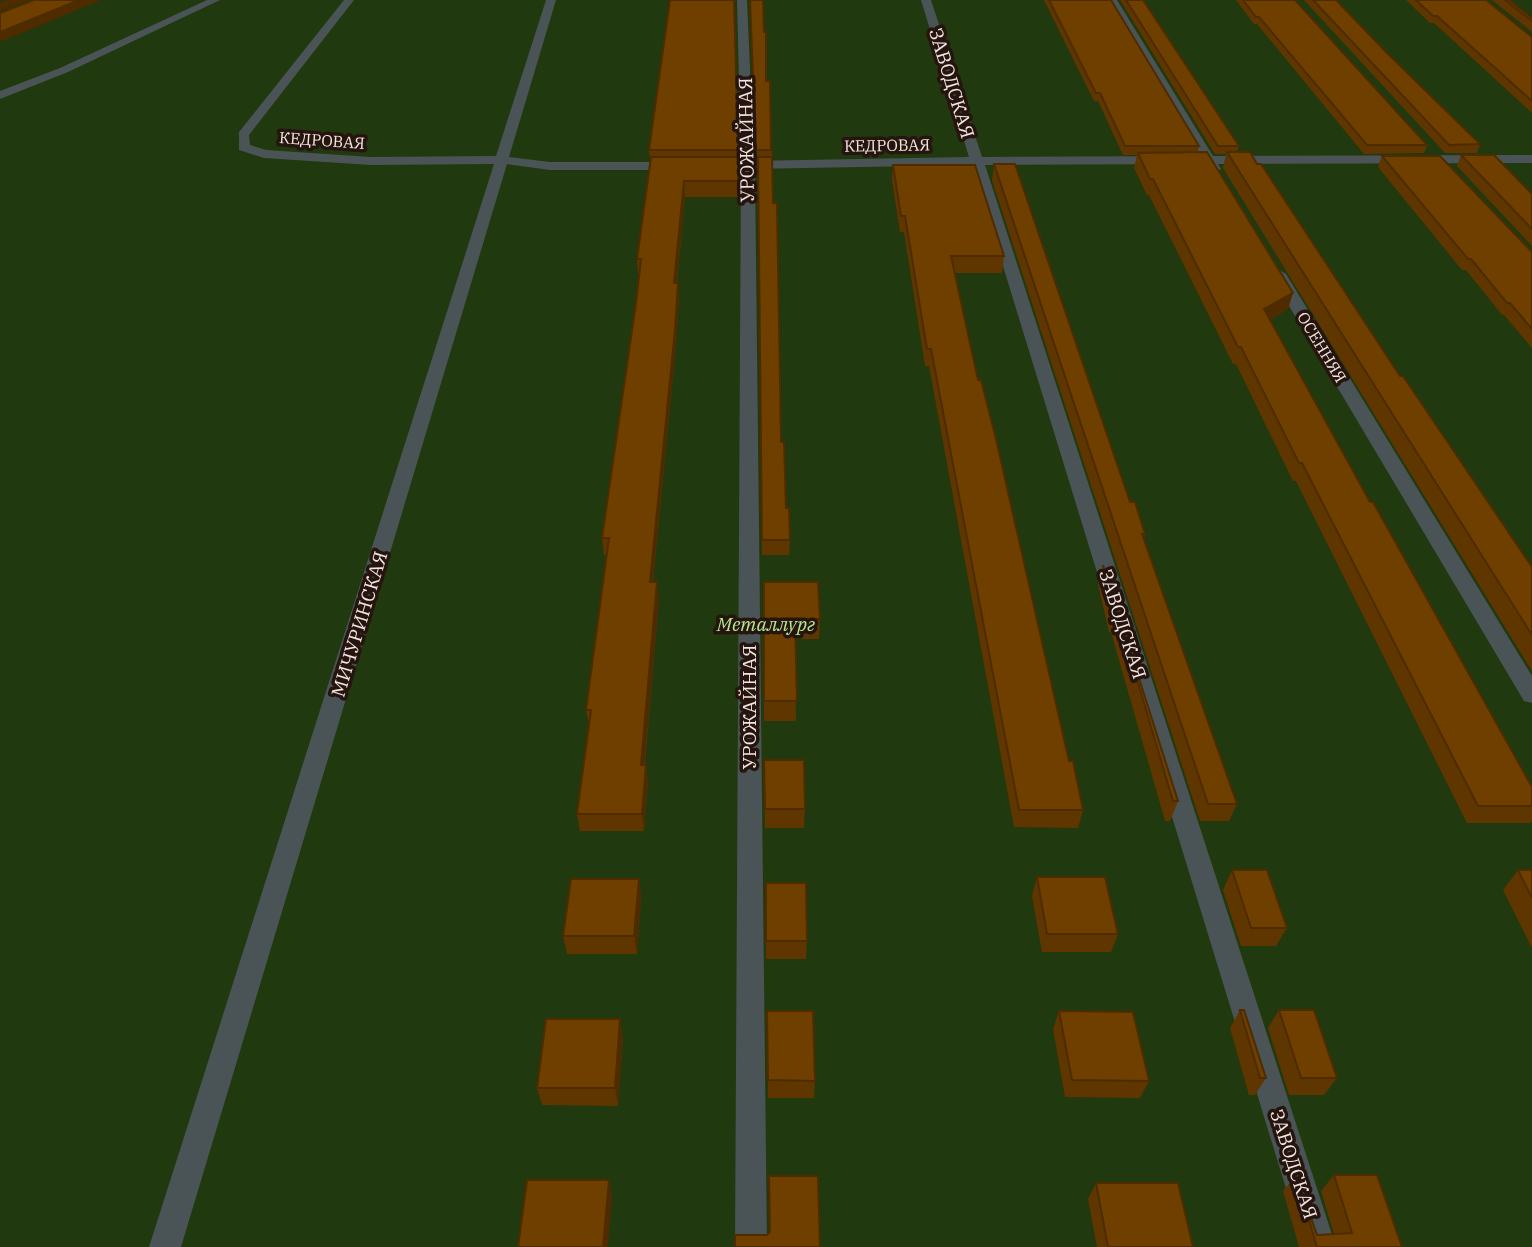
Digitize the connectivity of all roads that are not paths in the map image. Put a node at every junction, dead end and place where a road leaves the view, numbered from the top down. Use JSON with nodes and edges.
{"nodes":[{"id":1,"x":215,"y":0,"type":"edge"},
{"id":2,"x":349,"y":0,"type":"edge"},
{"id":3,"x":551,"y":0,"type":"edge"},
{"id":4,"x":742,"y":0,"type":"edge"},
{"id":5,"x":926,"y":0,"type":"edge"},
{"id":6,"x":1112,"y":0,"type":"edge"},
{"id":7,"x":0,"y":95,"type":"edge"},
{"id":8,"x":1532,"y":159,"type":"edge"},
{"id":9,"x":503,"y":160,"type":"junction"},
{"id":10,"x":1209,"y":160,"type":"junction"},
{"id":11,"x":976,"y":161,"type":"junction"},
{"id":12,"x":748,"y":166,"type":"junction"},
{"id":13,"x":1223,"y":184,"type":"edge"},
{"id":14,"x":1266,"y":255,"type":"edge"},
{"id":15,"x":1532,"y":695,"type":"edge"},
{"id":16,"x":165,"y":1247,"type":"edge"},
{"id":17,"x":751,"y":1247,"type":"edge"},
{"id":18,"x":1320,"y":1247,"type":"edge"}],
"edges":[{"from":1,"to":7,"type":"street"},
{"from":2,"to":9,"type":"street","name":"КЕДРОВАЯ"},
{"from":3,"to":9,"type":"street","name":"МИЧУРИНСКАЯ"},
{"from":4,"to":12,"type":"street","name":"УРОЖАЙНАЯ"},
{"from":5,"to":11,"type":"street","name":"ЗАВОДСКАЯ"},
{"from":6,"to":10,"type":"street"},
{"from":8,"to":10,"type":"street","name":"КЕДРОВАЯ"},
{"from":9,"to":12,"type":"street","name":"КЕДРОВАЯ"},
{"from":9,"to":16,"type":"street","name":"МИЧУРИНСКАЯ"},
{"from":10,"to":11,"type":"street","name":"КЕДРОВАЯ"},
{"from":10,"to":13,"type":"street"},
{"from":11,"to":12,"type":"street","name":"КЕДРОВАЯ"},
{"from":11,"to":18,"type":"street","name":"ЗАВОДСКАЯ"},
{"from":12,"to":17,"type":"street","name":"УРОЖАЙНАЯ"},
{"from":14,"to":15,"type":"street","name":"ОСЕННЯЯ"}]}
